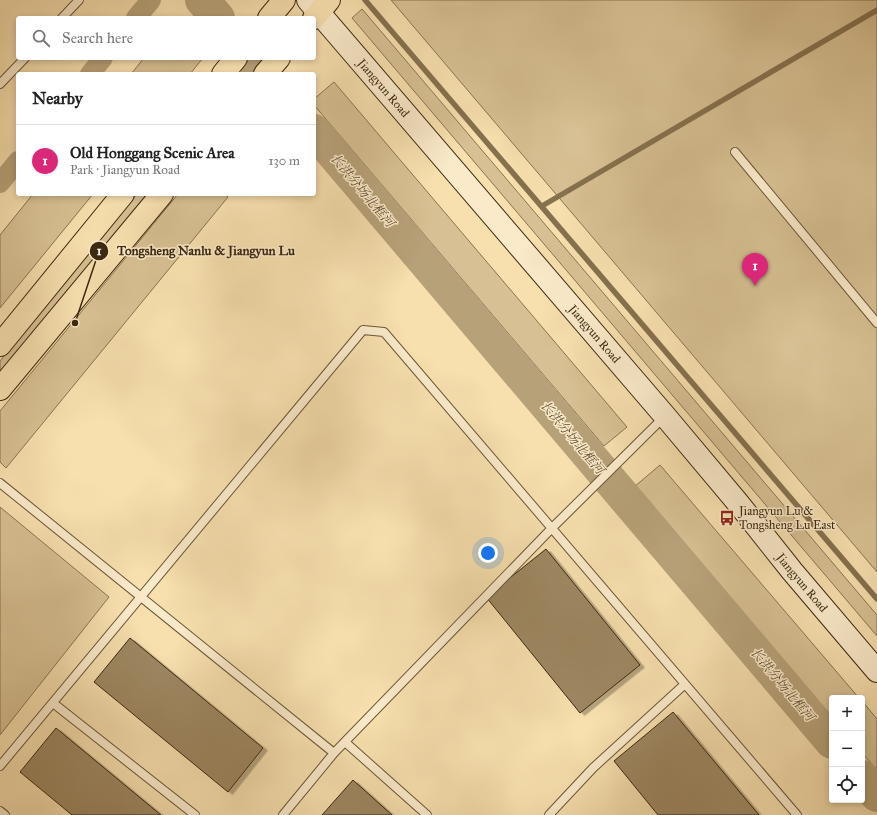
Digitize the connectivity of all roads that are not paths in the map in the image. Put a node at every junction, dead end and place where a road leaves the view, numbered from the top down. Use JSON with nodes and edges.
{"nodes":[{"id":1,"x":79,"y":0,"type":"edge"},
{"id":2,"x":284,"y":0,"type":"edge"},
{"id":3,"x":317,"y":7,"type":"edge"},
{"id":4,"x":64,"y":16,"type":"edge"},
{"id":5,"x":272,"y":16,"type":"edge"},
{"id":6,"x":22,"y":60,"type":"edge"},
{"id":7,"x":234,"y":60,"type":"edge"},
{"id":8,"x":277,"y":60,"type":"edge"},
{"id":9,"x":225,"y":72,"type":"edge"},
{"id":10,"x":267,"y":72,"type":"edge"},
{"id":11,"x":0,"y":84,"type":"edge"},
{"id":12,"x":735,"y":152,"type":"dead end"},
{"id":13,"x":121,"y":196,"type":"edge"},
{"id":14,"x":160,"y":196,"type":"edge"},
{"id":15,"x":877,"y":322,"type":"edge"},
{"id":16,"x":0,"y":345,"type":"edge"},
{"id":17,"x":0,"y":389,"type":"edge"},
{"id":18,"x":665,"y":416,"type":"junction"},
{"id":19,"x":0,"y":482,"type":"edge"},
{"id":20,"x":552,"y":528,"type":"junction"},
{"id":21,"x":141,"y":597,"type":"junction"},
{"id":22,"x":877,"y":671,"type":"edge"},
{"id":23,"x":685,"y":684,"type":"junction"},
{"id":24,"x":52,"y":703,"type":"junction"},
{"id":25,"x":345,"y":742,"type":"junction"},
{"id":26,"x":334,"y":753,"type":"junction"},
{"id":27,"x":0,"y":766,"type":"edge"},
{"id":28,"x":0,"y":811,"type":"edge"},
{"id":29,"x":5,"y":815,"type":"edge"},
{"id":30,"x":194,"y":815,"type":"edge"},
{"id":31,"x":283,"y":815,"type":"edge"},
{"id":32,"x":427,"y":815,"type":"edge"},
{"id":33,"x":549,"y":815,"type":"edge"},
{"id":34,"x":797,"y":815,"type":"edge"}],
"edges":[{"from":1,"to":4,"type":"lane"},
{"from":2,"to":5,"type":"main road"},
{"from":3,"to":18,"type":"street","name":"Jiangyun Road"},
{"from":6,"to":11,"type":"lane"},
{"from":7,"to":9,"type":"main road"},
{"from":8,"to":10,"type":"main road"},
{"from":12,"to":15,"type":"lane"},
{"from":13,"to":16,"type":"main road"},
{"from":14,"to":17,"type":"main road"},
{"from":18,"to":20,"type":"lane"},
{"from":18,"to":22,"type":"street","name":"Jiangyun Road"},
{"from":19,"to":21,"type":"lane"},
{"from":20,"to":21,"type":"lane"},
{"from":20,"to":23,"type":"lane"},
{"from":20,"to":25,"type":"lane"},
{"from":21,"to":24,"type":"lane"},
{"from":21,"to":26,"type":"lane"},
{"from":23,"to":33,"type":"lane"},
{"from":23,"to":34,"type":"lane"},
{"from":24,"to":27,"type":"lane"},
{"from":24,"to":30,"type":"lane"},
{"from":25,"to":26,"type":"lane"},
{"from":25,"to":32,"type":"lane"},
{"from":26,"to":31,"type":"lane"},
{"from":28,"to":29,"type":"lane"}]}
